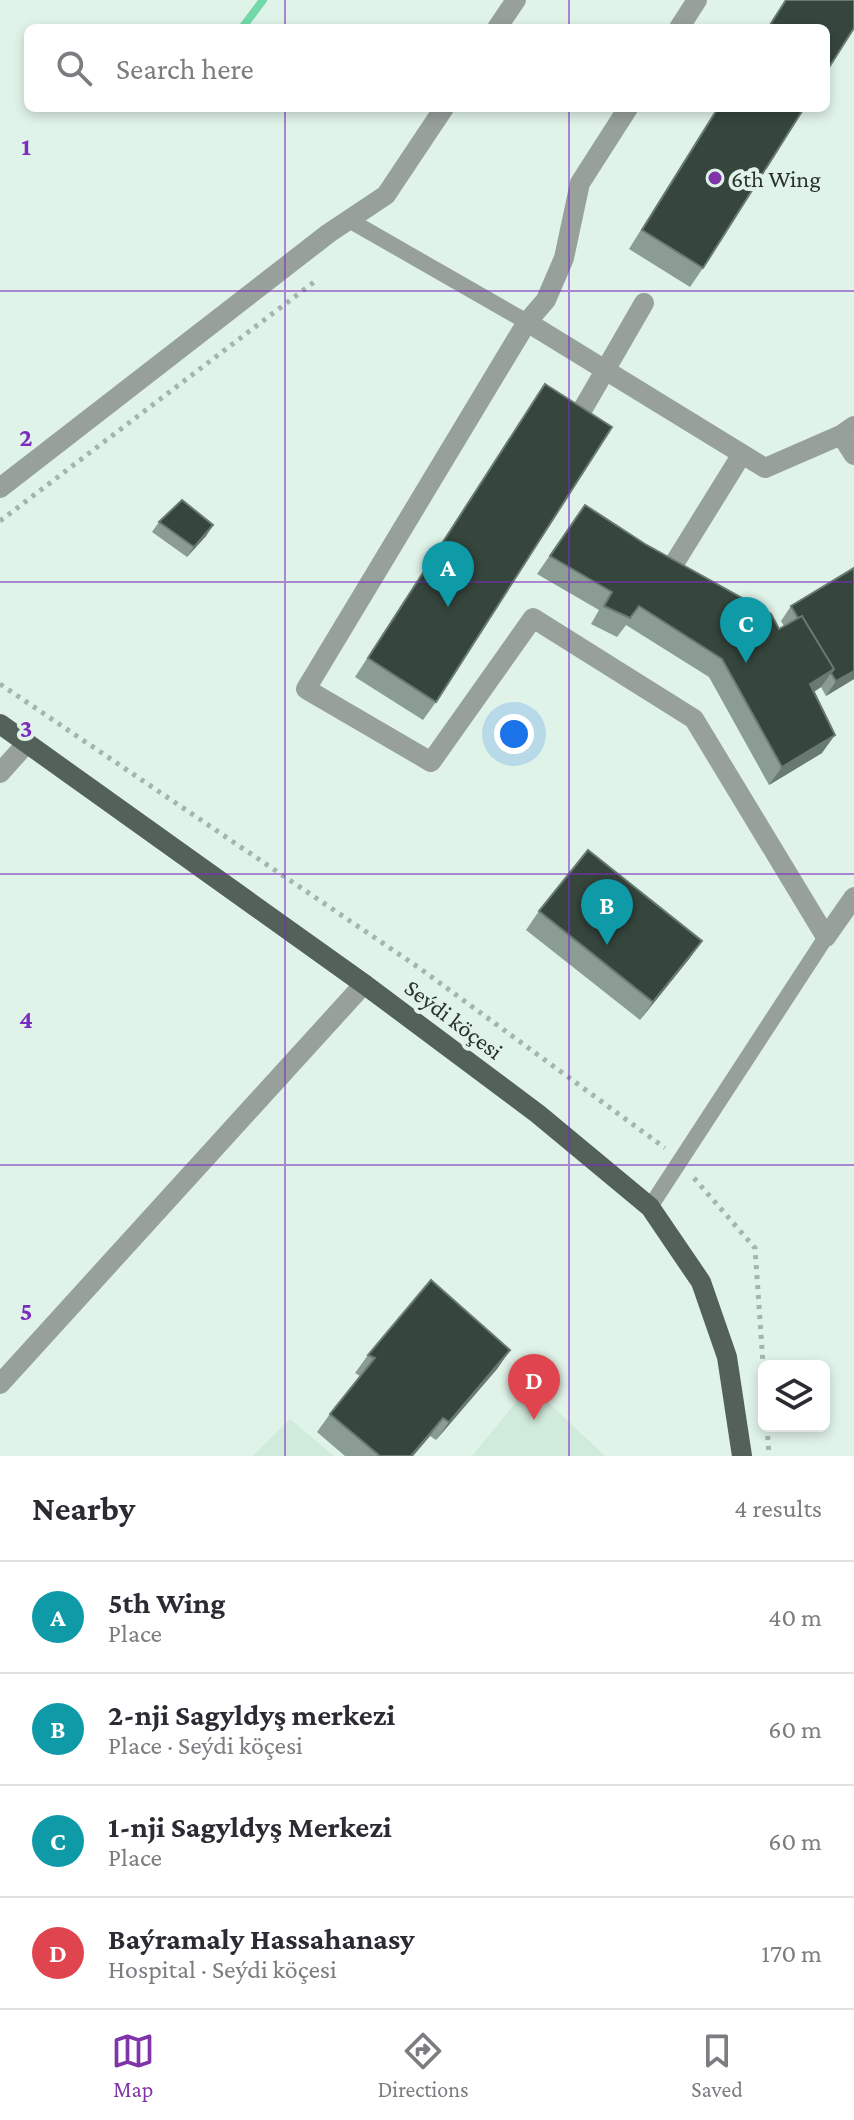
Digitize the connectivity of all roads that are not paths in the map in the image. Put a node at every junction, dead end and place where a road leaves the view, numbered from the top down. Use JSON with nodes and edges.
{"nodes":[{"id":1,"x":516,"y":0,"type":"edge"},
{"id":2,"x":697,"y":0,"type":"edge"},
{"id":3,"x":500,"y":24,"type":"edge"},
{"id":4,"x":682,"y":24,"type":"edge"},
{"id":5,"x":441,"y":112,"type":"edge"},
{"id":6,"x":625,"y":112,"type":"edge"},
{"id":7,"x":349,"y":220,"type":"junction"},
{"id":8,"x":644,"y":303,"type":"dead end"},
{"id":9,"x":527,"y":322,"type":"junction"},
{"id":10,"x":605,"y":370,"type":"junction"},
{"id":11,"x":577,"y":419,"type":"edge"},
{"id":12,"x":847,"y":431,"type":"edge"},
{"id":13,"x":742,"y":454,"type":"junction"},
{"id":14,"x":854,"y":455,"type":"edge"},
{"id":15,"x":0,"y":488,"type":"edge"},
{"id":16,"x":664,"y":580,"type":"edge"},
{"id":17,"x":0,"y":724,"type":"edge"},
{"id":18,"x":27,"y":743,"type":"junction"},
{"id":19,"x":0,"y":773,"type":"edge"},
{"id":20,"x":854,"y":897,"type":"edge"},
{"id":21,"x":826,"y":937,"type":"junction"},
{"id":22,"x":364,"y":984,"type":"junction"},
{"id":23,"x":650,"y":1207,"type":"junction"},
{"id":24,"x":0,"y":1384,"type":"edge"},
{"id":25,"x":742,"y":1456,"type":"edge"}],
"edges":[{"from":1,"to":3,"type":"street"},
{"from":2,"to":4,"type":"street"},
{"from":5,"to":7,"type":"street"},
{"from":6,"to":9,"type":"street"},
{"from":7,"to":9,"type":"lane"},
{"from":7,"to":15,"type":"street"},
{"from":8,"to":10,"type":"street"},
{"from":9,"to":10,"type":"street"},
{"from":9,"to":21,"type":"street"},
{"from":10,"to":11,"type":"street"},
{"from":10,"to":13,"type":"street"},
{"from":12,"to":13,"type":"street"},
{"from":12,"to":14,"type":"street"},
{"from":13,"to":16,"type":"street"},
{"from":17,"to":18,"type":"main road","name":"Seýdi köçesi"},
{"from":18,"to":19,"type":"street"},
{"from":18,"to":22,"type":"main road","name":"Seýdi köçesi"},
{"from":20,"to":21,"type":"street"},
{"from":21,"to":23,"type":"lane"},
{"from":22,"to":23,"type":"main road","name":"Seýdi köçesi"},
{"from":22,"to":24,"type":"street"},
{"from":23,"to":25,"type":"main road","name":"Seýdi köçesi"}]}
